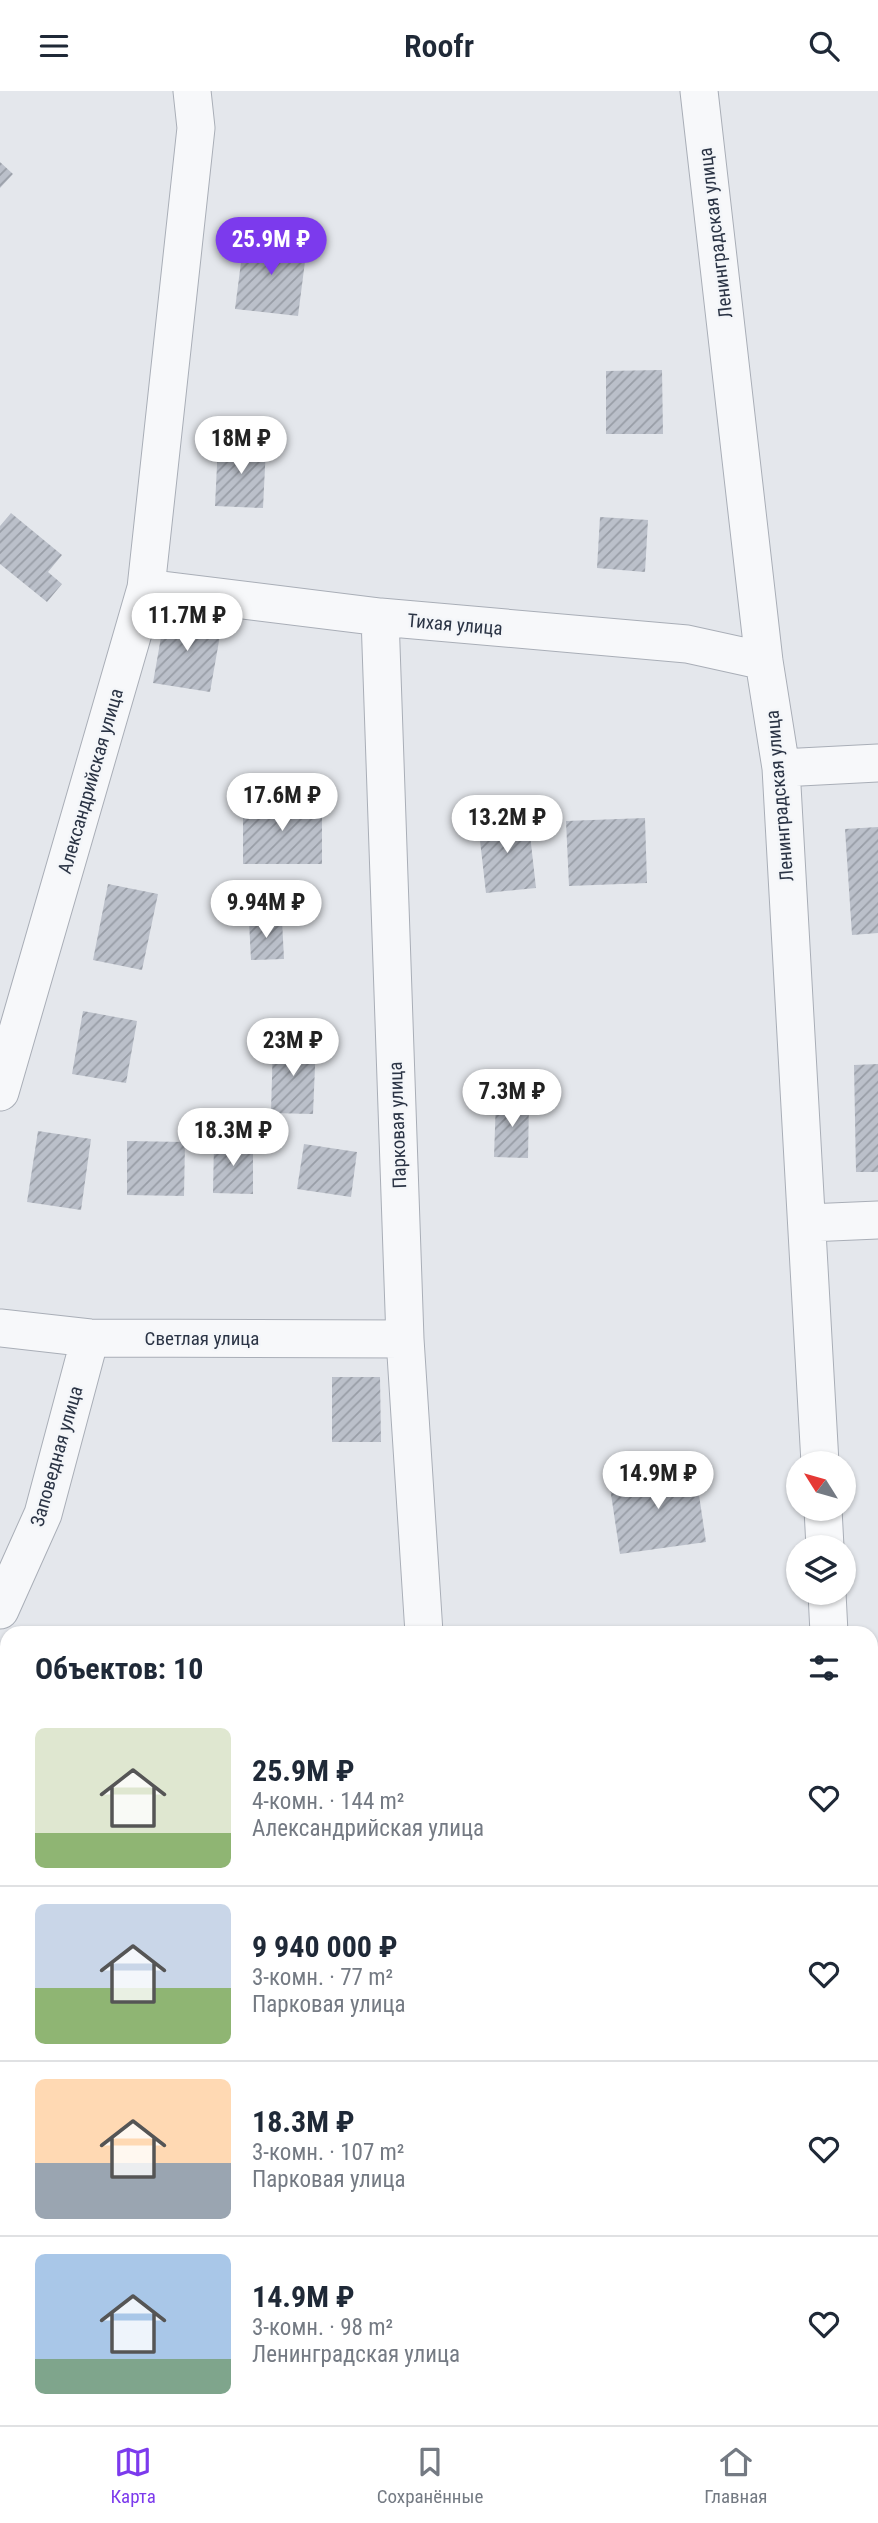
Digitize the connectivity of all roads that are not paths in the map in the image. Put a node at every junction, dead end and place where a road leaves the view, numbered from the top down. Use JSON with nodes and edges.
{"nodes":[{"id":1,"x":192,"y":91,"type":"edge"},
{"id":2,"x":699,"y":91,"type":"edge"},
{"id":3,"x":146,"y":588,"type":"junction"},
{"id":4,"x":380,"y":617,"type":"junction"},
{"id":5,"x":764,"y":661,"type":"junction"},
{"id":6,"x":878,"y":763,"type":"edge"},
{"id":7,"x":781,"y":768,"type":"junction"},
{"id":8,"x":0,"y":1092,"type":"edge"},
{"id":9,"x":878,"y":1220,"type":"edge"},
{"id":10,"x":808,"y":1223,"type":"junction"},
{"id":11,"x":0,"y":1328,"type":"edge"},
{"id":12,"x":90,"y":1338,"type":"junction"},
{"id":13,"x":405,"y":1339,"type":"junction"},
{"id":14,"x":819,"y":1451,"type":"edge"},
{"id":15,"x":828,"y":1605,"type":"edge"},
{"id":16,"x":0,"y":1610,"type":"edge"},
{"id":17,"x":424,"y":1626,"type":"edge"},
{"id":18,"x":829,"y":1626,"type":"edge"}],
"edges":[{"from":1,"to":3,"type":"street","name":"Александрийская улица"},
{"from":2,"to":5,"type":"street","name":"Ленинградская улица"},
{"from":3,"to":4,"type":"street","name":"Тихая улица"},
{"from":3,"to":8,"type":"street","name":"Александрийская улица"},
{"from":4,"to":5,"type":"street","name":"Тихая улица"},
{"from":4,"to":13,"type":"street","name":"Парковая улица"},
{"from":5,"to":7,"type":"street","name":"Ленинградская улица"},
{"from":6,"to":7,"type":"street"},
{"from":7,"to":10,"type":"street","name":"Ленинградская улица"},
{"from":9,"to":10,"type":"street"},
{"from":10,"to":14,"type":"street","name":"Ленинградская улица"},
{"from":11,"to":12,"type":"street","name":"Светлая улица"},
{"from":12,"to":13,"type":"street","name":"Светлая улица"},
{"from":12,"to":16,"type":"street","name":"Заповедная улица"},
{"from":13,"to":17,"type":"street","name":"Парковая улица"},
{"from":15,"to":18,"type":"street"}]}
